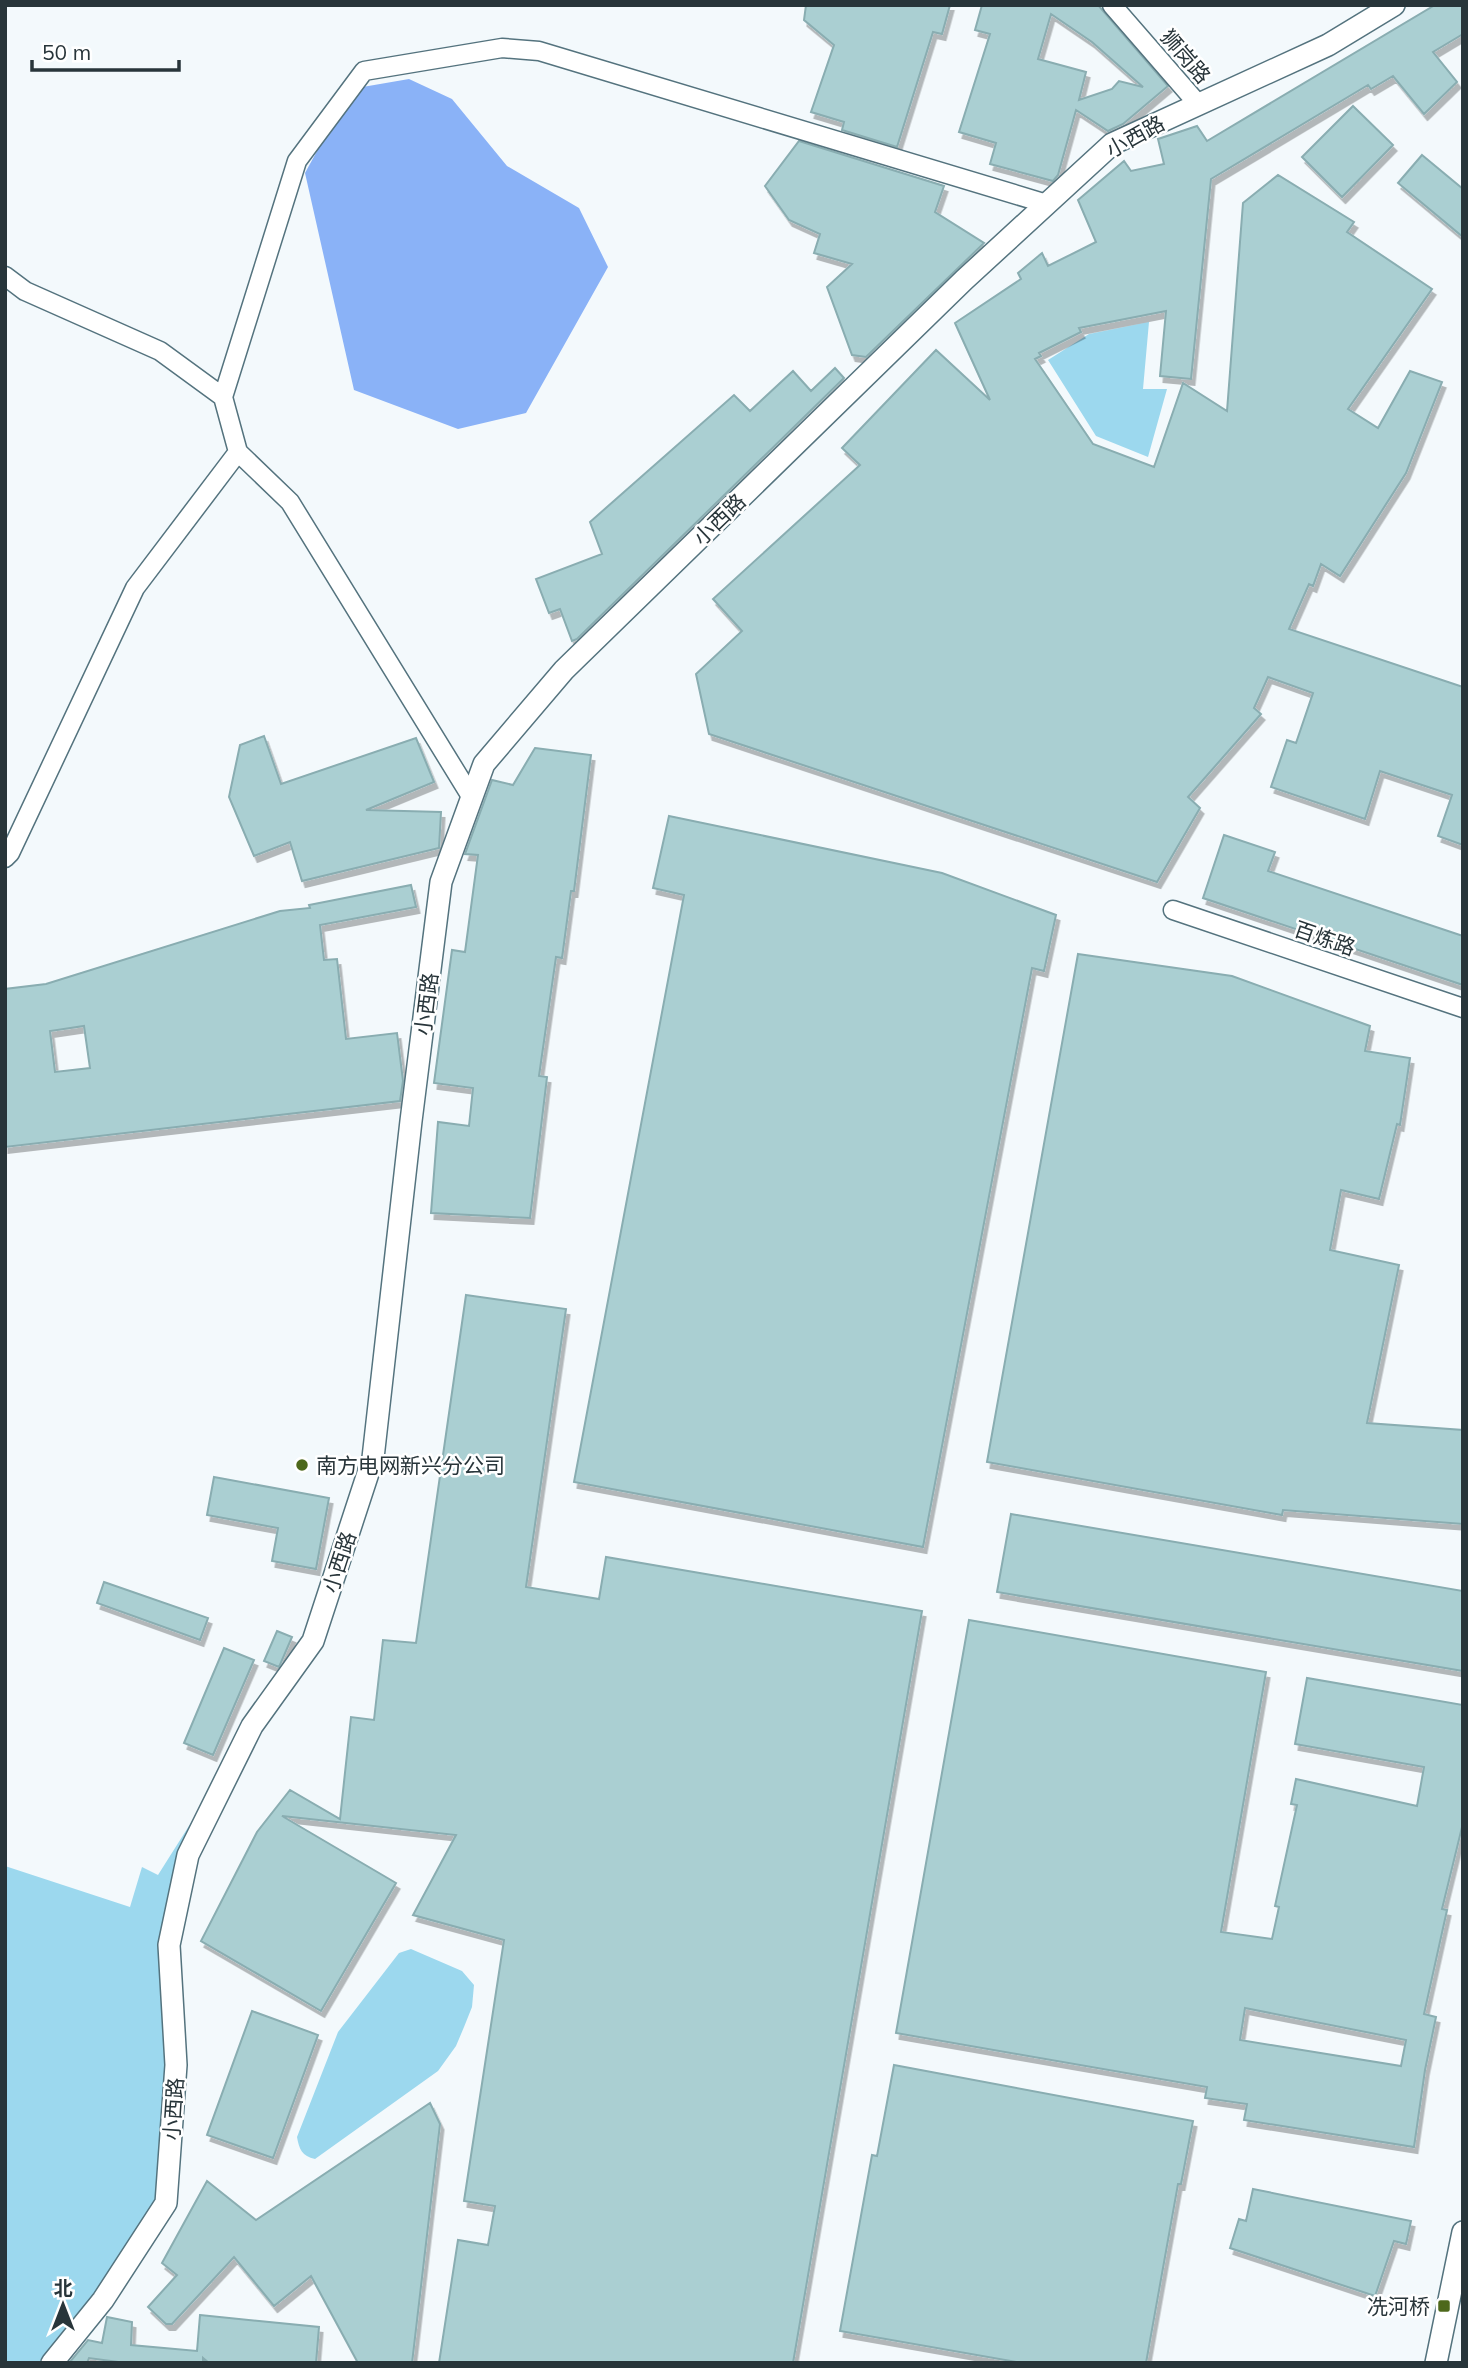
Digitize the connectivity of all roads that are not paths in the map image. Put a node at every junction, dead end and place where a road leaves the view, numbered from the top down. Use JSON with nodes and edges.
{"nodes":[{"id":1,"x":1112,"y":5,"type":"edge"},
{"id":2,"x":1394,"y":5,"type":"edge"},
{"id":3,"x":1198,"y":104,"type":"junction"},
{"id":4,"x":1047,"y":204,"type":"junction"},
{"id":5,"x":5,"y":276,"type":"edge"},
{"id":6,"x":223,"y":397,"type":"junction"},
{"id":7,"x":238,"y":452,"type":"junction"},
{"id":8,"x":472,"y":797,"type":"junction"},
{"id":9,"x":5,"y":858,"type":"edge"},
{"id":10,"x":1173,"y":910,"type":"dead end"},
{"id":11,"x":1463,"y":1008,"type":"edge"},
{"id":12,"x":1463,"y":2232,"type":"edge"},
{"id":13,"x":52,"y":2363,"type":"edge"},
{"id":14,"x":1436,"y":2363,"type":"edge"}],
"edges":[{"from":1,"to":3,"type":"street","name":"狮岗路"},
{"from":2,"to":3,"type":"street","name":"小西路"},
{"from":3,"to":4,"type":"street","name":"小西路"},
{"from":4,"to":6,"type":"street"},
{"from":4,"to":8,"type":"street","name":"小西路"},
{"from":5,"to":6,"type":"street"},
{"from":6,"to":7,"type":"street"},
{"from":7,"to":8,"type":"street"},
{"from":7,"to":9,"type":"street"},
{"from":8,"to":13,"type":"street","name":"小西路"},
{"from":10,"to":11,"type":"street","name":"百炼路"},
{"from":12,"to":14,"type":"street"}]}
